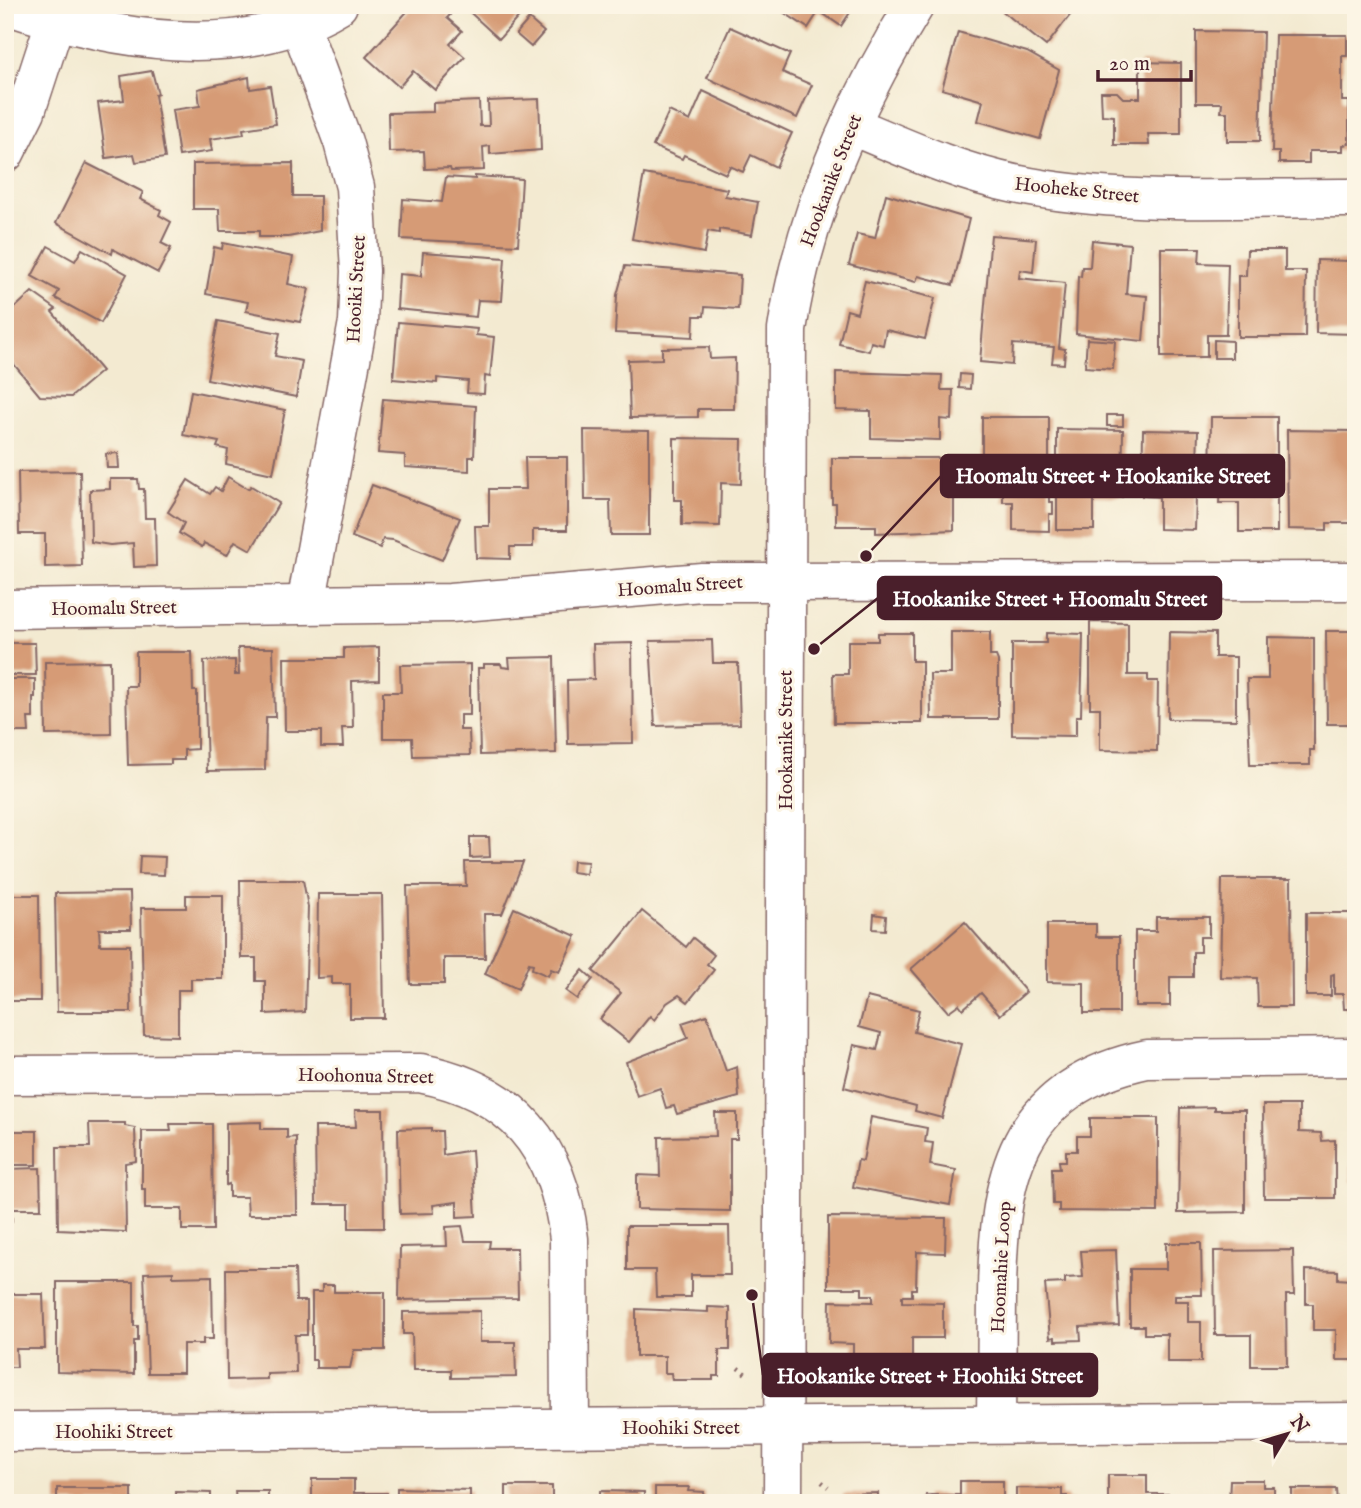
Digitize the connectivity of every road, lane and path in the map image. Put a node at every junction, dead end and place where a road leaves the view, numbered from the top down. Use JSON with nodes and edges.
{"nodes":[{"id":1,"x":6,"y":5,"type":"edge"},
{"id":2,"x":338,"y":5,"type":"edge"},
{"id":3,"x":915,"y":5,"type":"edge"},
{"id":4,"x":55,"y":22,"type":"junction"},
{"id":5,"x":299,"y":22,"type":"junction"},
{"id":6,"x":850,"y":125,"type":"junction"},
{"id":7,"x":5,"y":153,"type":"edge"},
{"id":8,"x":1356,"y":198,"type":"edge"},
{"id":9,"x":785,"y":580,"type":"junction"},
{"id":10,"x":1356,"y":581,"type":"edge"},
{"id":11,"x":306,"y":604,"type":"junction"},
{"id":12,"x":5,"y":609,"type":"edge"},
{"id":13,"x":1356,"y":1057,"type":"edge"},
{"id":14,"x":5,"y":1075,"type":"edge"},
{"id":15,"x":831,"y":1366,"type":"dead end"},
{"id":16,"x":738,"y":1368,"type":"dead end"},
{"id":17,"x":824,"y":1371,"type":"dead end"},
{"id":18,"x":746,"y":1374,"type":"dead end"},
{"id":19,"x":1356,"y":1422,"type":"edge"},
{"id":20,"x":996,"y":1424,"type":"junction"},
{"id":21,"x":784,"y":1425,"type":"junction"},
{"id":22,"x":570,"y":1427,"type":"junction"},
{"id":23,"x":5,"y":1432,"type":"edge"},
{"id":24,"x":822,"y":1482,"type":"dead end"},
{"id":25,"x":828,"y":1486,"type":"dead end"},
{"id":26,"x":783,"y":1503,"type":"edge"}],
"edges":[{"from":1,"to":4,"type":"street"},
{"from":2,"to":5,"type":"street"},
{"from":3,"to":6,"type":"street","name":"Hookanike Street"},
{"from":4,"to":5,"type":"street"},
{"from":4,"to":7,"type":"street"},
{"from":5,"to":11,"type":"street","name":"Hooiki Street"},
{"from":6,"to":8,"type":"street","name":"Hooheke Street"},
{"from":6,"to":9,"type":"street","name":"Hookanike Street"},
{"from":9,"to":10,"type":"street","name":"Hoomalu Street"},
{"from":9,"to":11,"type":"street","name":"Hoomalu Street"},
{"from":9,"to":21,"type":"street","name":"Hookanike Street"},
{"from":11,"to":12,"type":"street","name":"Hoomalu Street"},
{"from":13,"to":20,"type":"street","name":"Hoomahie Loop"},
{"from":14,"to":22,"type":"street","name":"Hoohonua Street"},
{"from":15,"to":17,"type":"path"},
{"from":16,"to":18,"type":"path"},
{"from":19,"to":20,"type":"street","name":"Hoohiki Street"},
{"from":20,"to":21,"type":"street","name":"Hoohiki Street"},
{"from":21,"to":22,"type":"street","name":"Hoohiki Street"},
{"from":21,"to":26,"type":"street","name":"Hookanike Street"},
{"from":22,"to":23,"type":"street","name":"Hoohiki Street"},
{"from":24,"to":25,"type":"path"}]}
